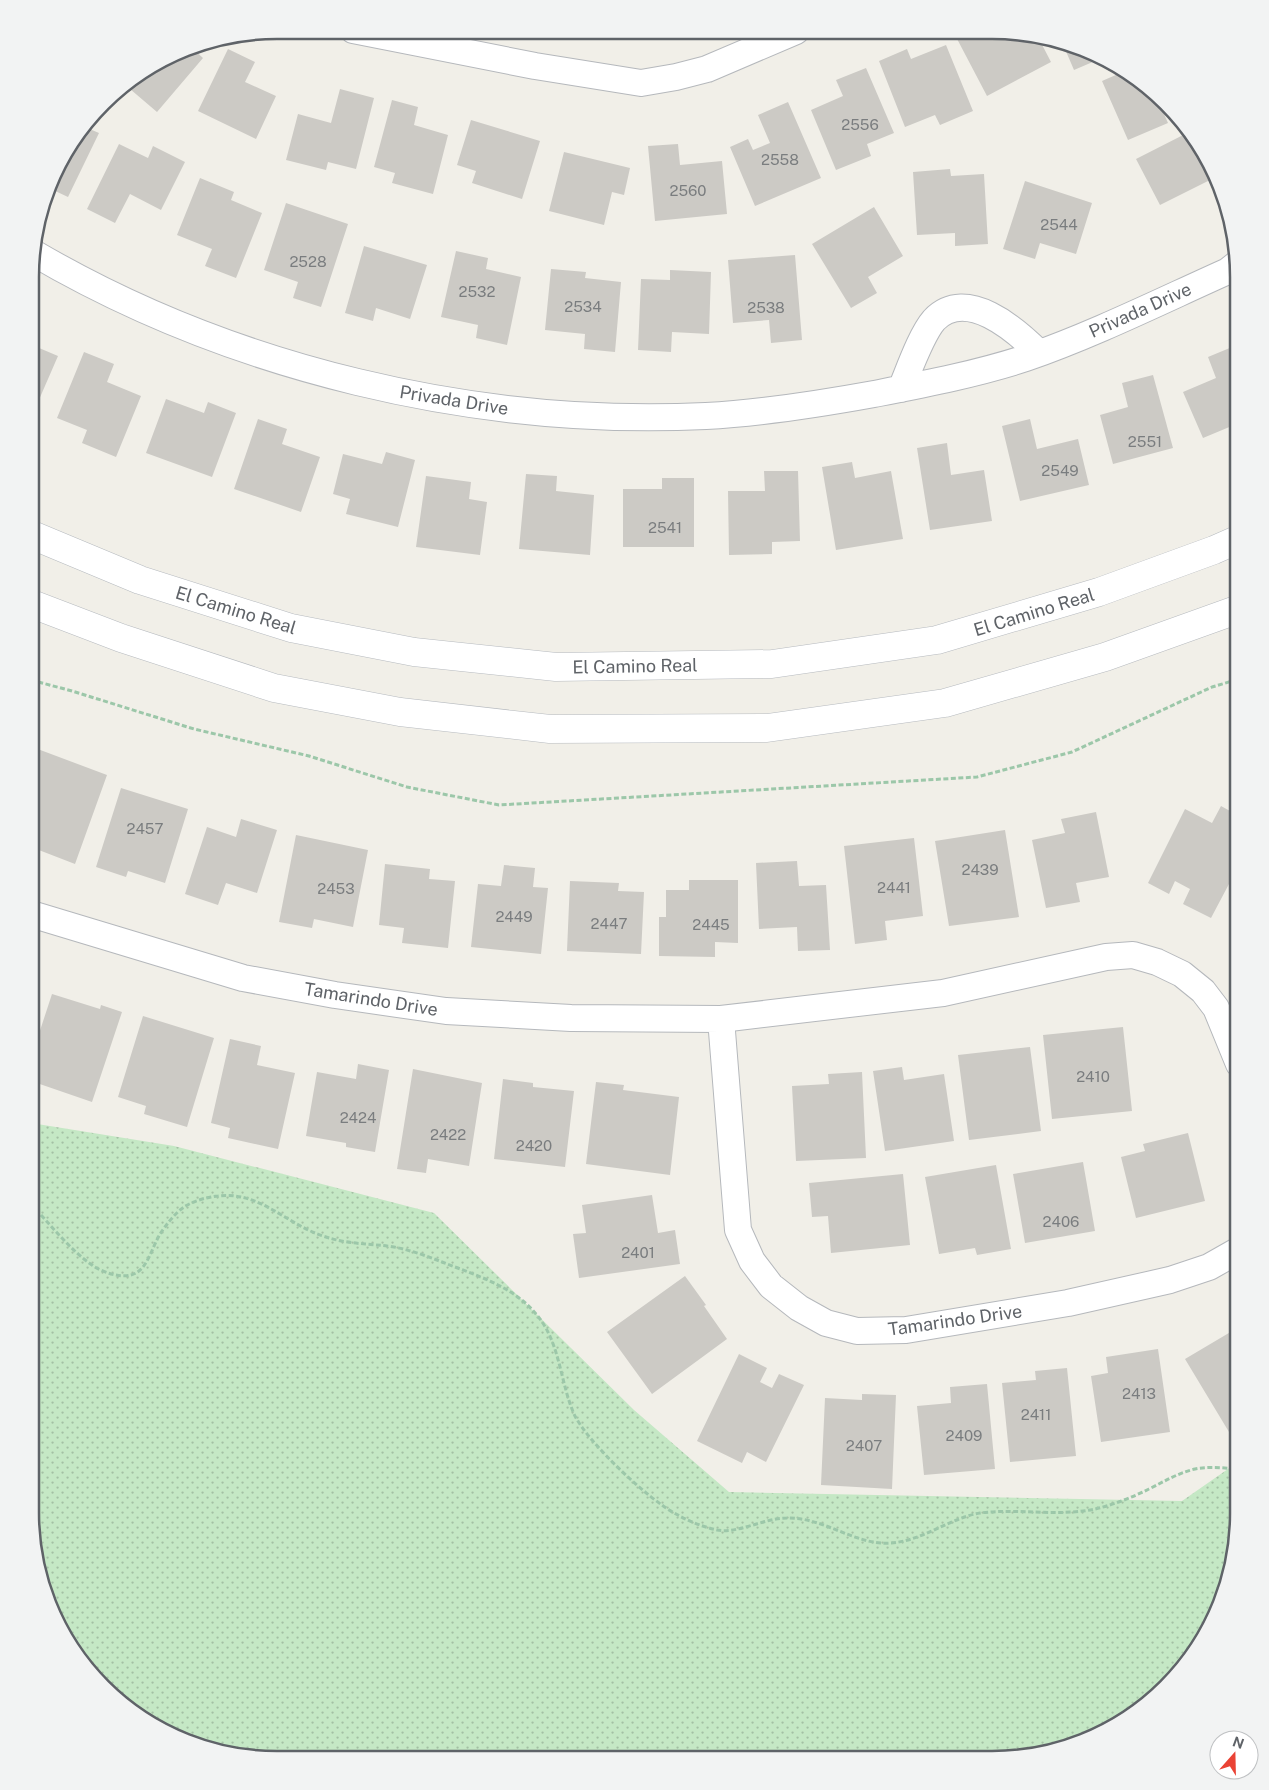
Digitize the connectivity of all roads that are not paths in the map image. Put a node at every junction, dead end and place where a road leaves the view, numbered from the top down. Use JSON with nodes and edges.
{"nodes":[{"id":1,"x":398,"y":39,"type":"edge"},
{"id":2,"x":779,"y":39,"type":"edge"},
{"id":3,"x":40,"y":256,"type":"edge"},
{"id":4,"x":1230,"y":269,"type":"edge"},
{"id":5,"x":1039,"y":353,"type":"junction"},
{"id":6,"x":901,"y":389,"type":"junction"},
{"id":7,"x":39,"y":538,"type":"edge"},
{"id":8,"x":1230,"y":544,"type":"edge"},
{"id":9,"x":39,"y":607,"type":"edge"},
{"id":10,"x":1230,"y":612,"type":"edge"},
{"id":11,"x":39,"y":916,"type":"edge"},
{"id":12,"x":721,"y":1019,"type":"junction"},
{"id":13,"x":1230,"y":1042,"type":"edge"},
{"id":14,"x":1230,"y":1255,"type":"edge"}],
"edges":[{"from":1,"to":2,"type":"street"},
{"from":3,"to":6,"type":"street","name":"Privada Drive"},
{"from":4,"to":5,"type":"street","name":"Privada Drive"},
{"from":5,"to":6,"type":"street","name":"Privada Drive"},
{"from":5,"to":6,"type":"street"},
{"from":7,"to":8,"type":"main road","name":"El Camino Real"},
{"from":9,"to":10,"type":"main road"},
{"from":11,"to":12,"type":"street","name":"Tamarindo Drive"},
{"from":12,"to":13,"type":"street","name":"Tamarindo Drive"},
{"from":12,"to":14,"type":"street","name":"Tamarindo Drive"}]}
